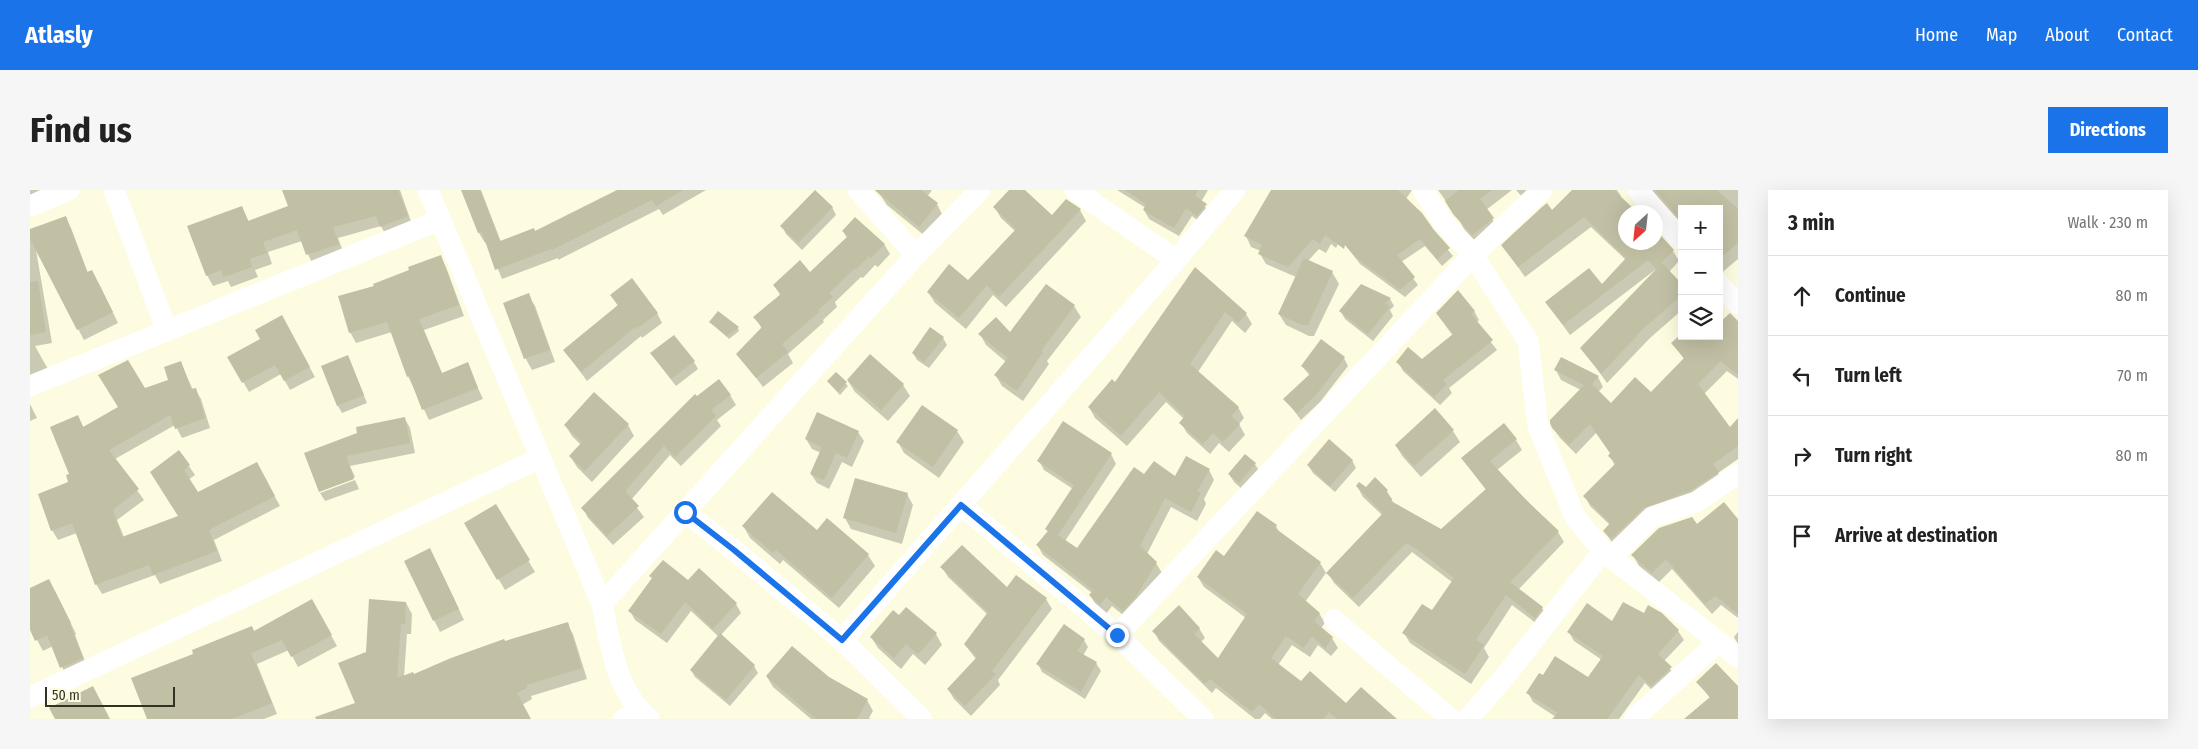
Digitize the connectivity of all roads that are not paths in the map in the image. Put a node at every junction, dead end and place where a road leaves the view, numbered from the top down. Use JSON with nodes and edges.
{"nodes":[{"id":1,"x":69,"y":190,"type":"edge"},
{"id":2,"x":114,"y":190,"type":"edge"},
{"id":3,"x":428,"y":190,"type":"edge"},
{"id":4,"x":858,"y":190,"type":"edge"},
{"id":5,"x":980,"y":190,"type":"edge"},
{"id":6,"x":1075,"y":190,"type":"edge"},
{"id":7,"x":1235,"y":190,"type":"edge"},
{"id":8,"x":1423,"y":190,"type":"edge"},
{"id":9,"x":1542,"y":190,"type":"edge"},
{"id":10,"x":1638,"y":190,"type":"edge"},
{"id":11,"x":30,"y":206,"type":"edge"},
{"id":12,"x":440,"y":220,"type":"junction"},
{"id":13,"x":1678,"y":236,"type":"edge"},
{"id":14,"x":916,"y":254,"type":"junction"},
{"id":15,"x":1474,"y":255,"type":"junction"},
{"id":16,"x":1176,"y":260,"type":"junction"},
{"id":17,"x":1723,"y":288,"type":"edge"},
{"id":18,"x":1738,"y":304,"type":"edge"},
{"id":19,"x":167,"y":332,"type":"junction"},
{"id":20,"x":30,"y":386,"type":"edge"},
{"id":21,"x":540,"y":458,"type":"junction"},
{"id":22,"x":1738,"y":474,"type":"edge"},
{"id":23,"x":961,"y":505,"type":"junction"},
{"id":24,"x":685,"y":512,"type":"junction"},
{"id":25,"x":1607,"y":554,"type":"junction"},
{"id":26,"x":602,"y":604,"type":"junction"},
{"id":27,"x":1334,"y":620,"type":"dead end"},
{"id":28,"x":1117,"y":635,"type":"junction"},
{"id":29,"x":842,"y":640,"type":"junction"},
{"id":30,"x":1718,"y":642,"type":"junction"},
{"id":31,"x":1738,"y":656,"type":"edge"},
{"id":32,"x":30,"y":696,"type":"edge"},
{"id":33,"x":638,"y":716,"type":"edge"},
{"id":34,"x":922,"y":719,"type":"edge"},
{"id":35,"x":1202,"y":719,"type":"edge"},
{"id":36,"x":1450,"y":719,"type":"edge"},
{"id":37,"x":1468,"y":719,"type":"edge"},
{"id":38,"x":1634,"y":719,"type":"edge"}],
"edges":[{"from":1,"to":11,"type":"street"},
{"from":2,"to":19,"type":"street"},
{"from":3,"to":12,"type":"street"},
{"from":4,"to":14,"type":"street"},
{"from":5,"to":14,"type":"street"},
{"from":6,"to":16,"type":"street"},
{"from":7,"to":16,"type":"street"},
{"from":8,"to":15,"type":"street"},
{"from":9,"to":15,"type":"street"},
{"from":10,"to":13,"type":"street"},
{"from":12,"to":19,"type":"street"},
{"from":12,"to":21,"type":"street"},
{"from":14,"to":24,"type":"street"},
{"from":15,"to":25,"type":"street"},
{"from":15,"to":28,"type":"street"},
{"from":16,"to":23,"type":"street"},
{"from":17,"to":18,"type":"street"},
{"from":19,"to":20,"type":"street"},
{"from":21,"to":26,"type":"street"},
{"from":21,"to":32,"type":"street"},
{"from":22,"to":25,"type":"street"},
{"from":23,"to":28,"type":"street"},
{"from":23,"to":29,"type":"street"},
{"from":24,"to":26,"type":"street"},
{"from":24,"to":29,"type":"street"},
{"from":25,"to":30,"type":"street"},
{"from":25,"to":37,"type":"street"},
{"from":26,"to":33,"type":"street"},
{"from":27,"to":36,"type":"street"},
{"from":28,"to":35,"type":"street"},
{"from":29,"to":34,"type":"street"},
{"from":30,"to":31,"type":"street"},
{"from":30,"to":38,"type":"street"}]}
